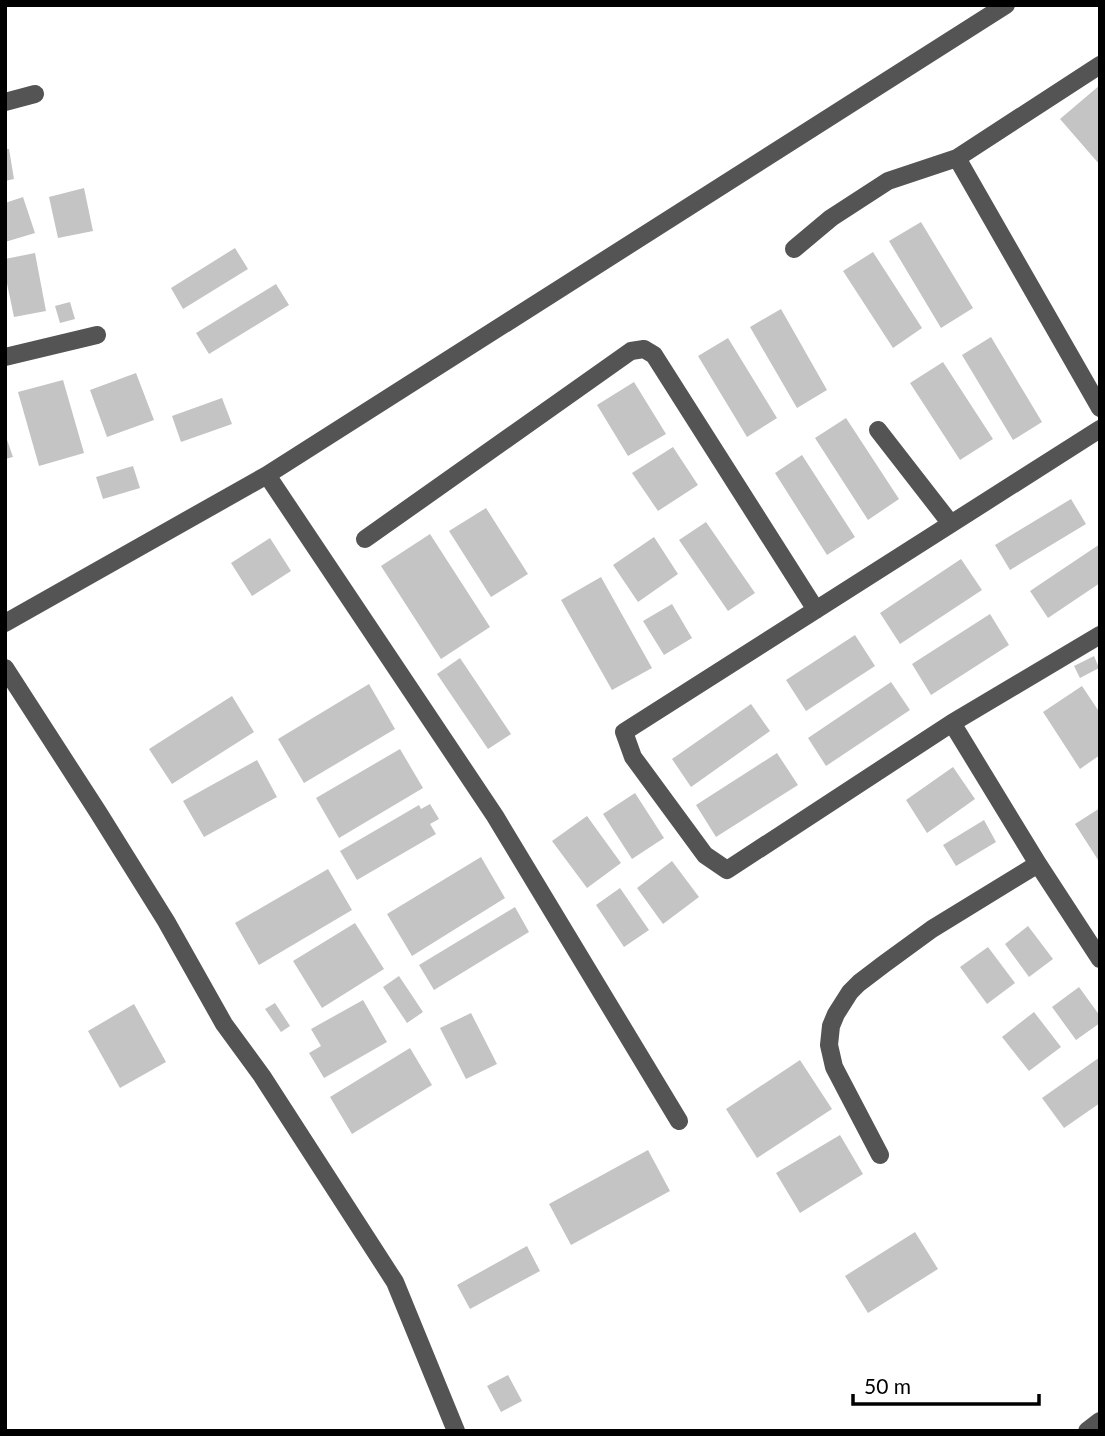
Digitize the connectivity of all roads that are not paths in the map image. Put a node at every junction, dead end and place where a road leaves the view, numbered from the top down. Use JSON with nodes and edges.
{"nodes":[{"id":1,"x":1006,"y":5,"type":"edge"},
{"id":2,"x":1100,"y":65,"type":"edge"},
{"id":3,"x":35,"y":94,"type":"dead end"},
{"id":4,"x":5,"y":102,"type":"edge"},
{"id":5,"x":957,"y":158,"type":"junction"},
{"id":6,"x":794,"y":249,"type":"dead end"},
{"id":7,"x":97,"y":335,"type":"dead end"},
{"id":8,"x":5,"y":357,"type":"edge"},
{"id":9,"x":1100,"y":408,"type":"edge"},
{"id":10,"x":1100,"y":429,"type":"edge"},
{"id":11,"x":878,"y":430,"type":"dead end"},
{"id":12,"x":267,"y":475,"type":"junction"},
{"id":13,"x":951,"y":524,"type":"junction"},
{"id":14,"x":365,"y":539,"type":"dead end"},
{"id":15,"x":816,"y":610,"type":"junction"},
{"id":16,"x":5,"y":622,"type":"edge"},
{"id":17,"x":1100,"y":635,"type":"edge"},
{"id":18,"x":5,"y":668,"type":"edge"},
{"id":19,"x":952,"y":723,"type":"junction"},
{"id":20,"x":1038,"y":864,"type":"junction"},
{"id":21,"x":1100,"y":959,"type":"edge"},
{"id":22,"x":679,"y":1121,"type":"dead end"},
{"id":23,"x":880,"y":1155,"type":"dead end"},
{"id":24,"x":1100,"y":1422,"type":"edge"},
{"id":25,"x":456,"y":1431,"type":"edge"},
{"id":26,"x":1087,"y":1431,"type":"edge"}],
"edges":[{"from":1,"to":12,"type":"street"},
{"from":2,"to":5,"type":"street"},
{"from":3,"to":4,"type":"street"},
{"from":5,"to":6,"type":"street"},
{"from":5,"to":9,"type":"street"},
{"from":7,"to":8,"type":"street"},
{"from":10,"to":13,"type":"street"},
{"from":11,"to":13,"type":"street"},
{"from":12,"to":16,"type":"street"},
{"from":12,"to":22,"type":"street"},
{"from":13,"to":15,"type":"street"},
{"from":14,"to":15,"type":"street"},
{"from":15,"to":19,"type":"street"},
{"from":17,"to":19,"type":"street"},
{"from":18,"to":25,"type":"street"},
{"from":19,"to":20,"type":"street"},
{"from":20,"to":21,"type":"street"},
{"from":20,"to":23,"type":"street"},
{"from":24,"to":26,"type":"street"}]}
